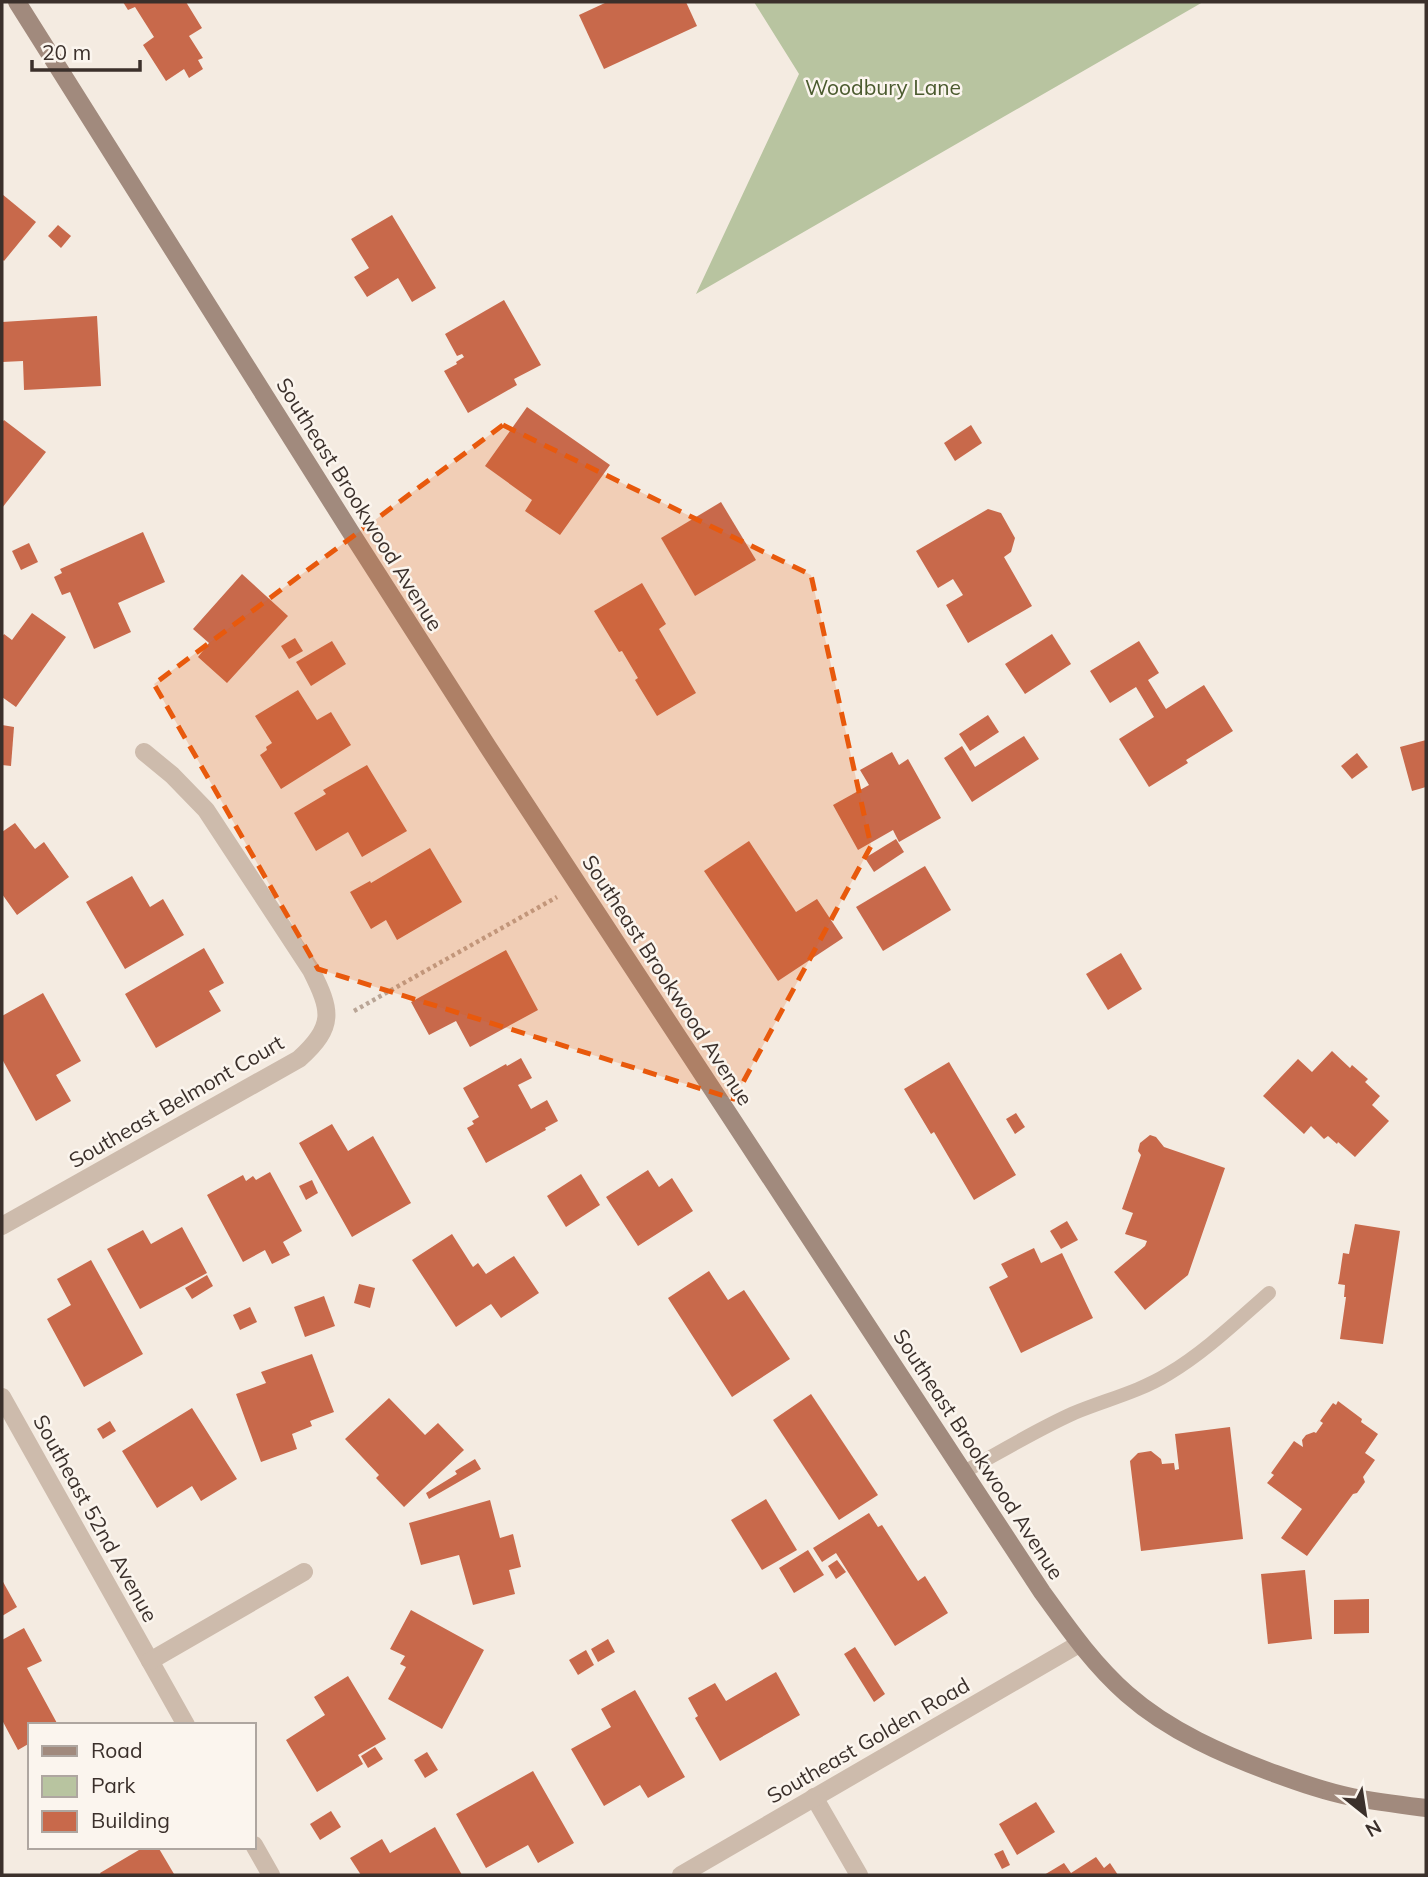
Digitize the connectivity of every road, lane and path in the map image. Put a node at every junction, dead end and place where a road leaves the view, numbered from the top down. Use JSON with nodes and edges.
{"nodes":[{"id":1,"x":17,"y":2,"type":"edge"},
{"id":2,"x":144,"y":752,"type":"dead end"},
{"id":3,"x":578,"y":885,"type":"junction"},
{"id":4,"x":326,"y":1027,"type":"junction"},
{"id":5,"x":2,"y":1226,"type":"edge"},
{"id":6,"x":1269,"y":1293,"type":"dead end"},
{"id":7,"x":2,"y":1397,"type":"edge"},
{"id":8,"x":964,"y":1472,"type":"junction"},
{"id":9,"x":304,"y":1572,"type":"dead end"},
{"id":10,"x":1079,"y":1644,"type":"junction"},
{"id":11,"x":150,"y":1661,"type":"junction"},
{"id":12,"x":185,"y":1723,"type":"edge"},
{"id":13,"x":814,"y":1797,"type":"junction"},
{"id":14,"x":1426,"y":1808,"type":"edge"},
{"id":15,"x":256,"y":1848,"type":"edge"},
{"id":16,"x":271,"y":1875,"type":"edge"},
{"id":17,"x":681,"y":1875,"type":"edge"},
{"id":18,"x":859,"y":1875,"type":"edge"}],
"edges":[{"from":1,"to":3,"type":"main road","name":"Southeast Brookwood Avenue"},
{"from":2,"to":4,"type":"street"},
{"from":3,"to":4,"type":"path"},
{"from":3,"to":8,"type":"main road","name":"Southeast Brookwood Avenue"},
{"from":4,"to":5,"type":"street","name":"Southeast Belmont Court"},
{"from":6,"to":8,"type":"lane"},
{"from":7,"to":11,"type":"street","name":"Southeast 52nd Avenue"},
{"from":8,"to":10,"type":"main road","name":"Southeast Brookwood Avenue"},
{"from":9,"to":11,"type":"street"},
{"from":10,"to":13,"type":"street","name":"Southeast Golden Road"},
{"from":10,"to":14,"type":"main road","name":"Southeast Brookwood Avenue"},
{"from":11,"to":12,"type":"street","name":"Southeast 52nd Avenue"},
{"from":13,"to":17,"type":"street","name":"Southeast Golden Road"},
{"from":13,"to":18,"type":"street"},
{"from":15,"to":16,"type":"street"}]}
